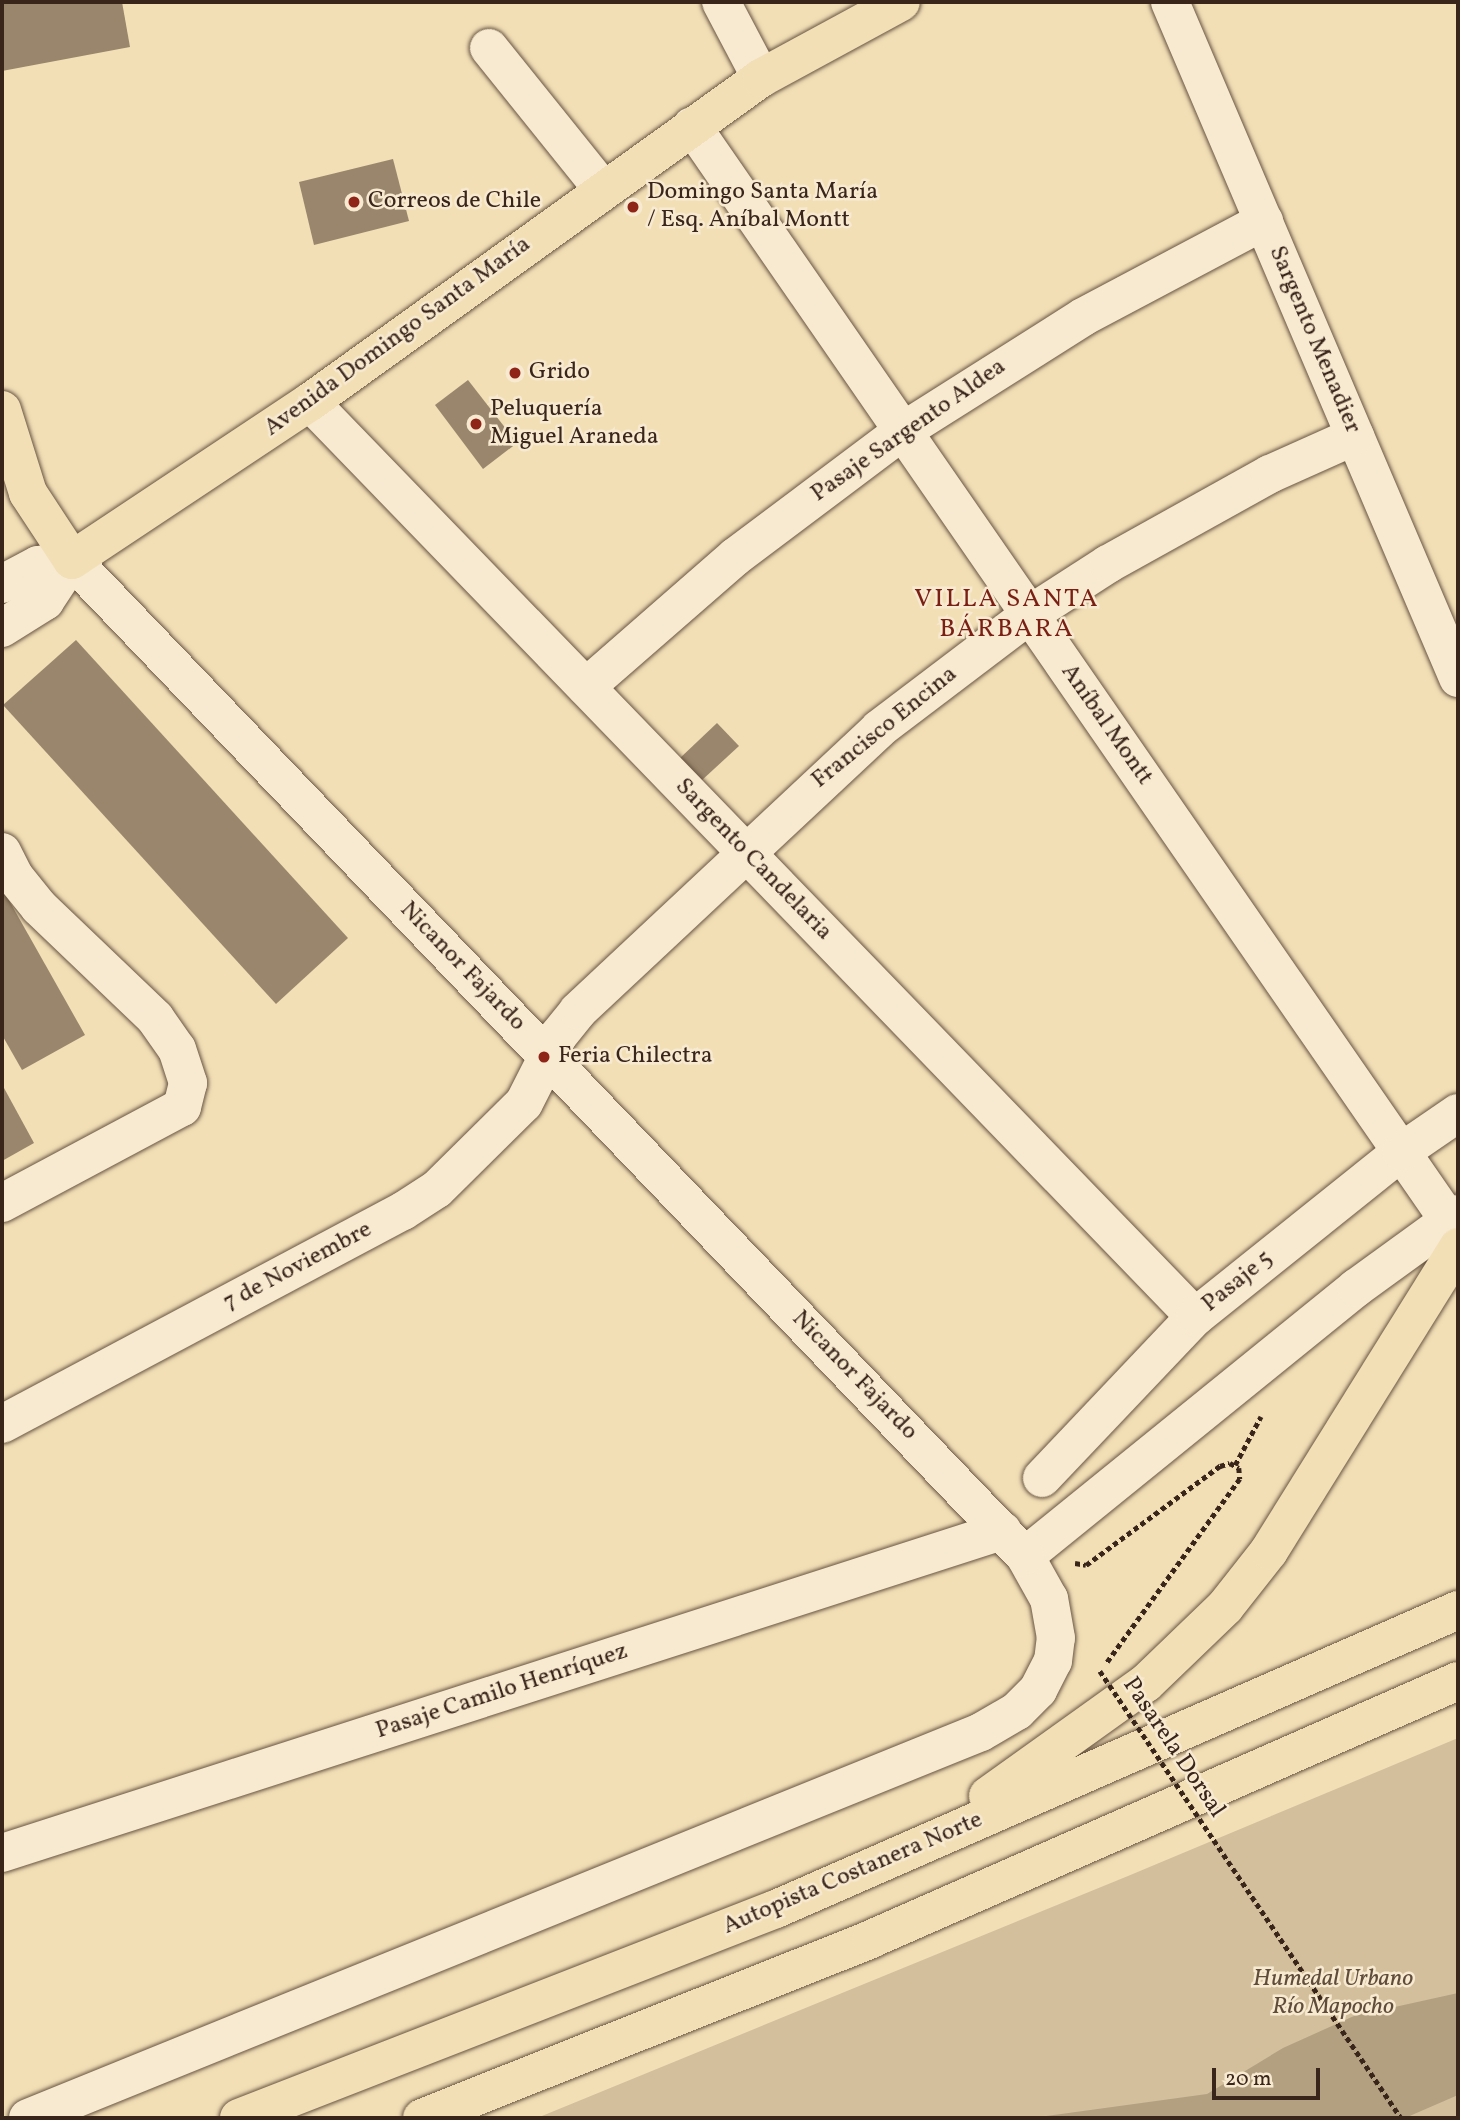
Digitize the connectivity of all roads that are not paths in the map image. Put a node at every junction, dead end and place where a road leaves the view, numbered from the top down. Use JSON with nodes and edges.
{"nodes":[{"id":1,"x":721,"y":2,"type":"edge"},
{"id":2,"x":901,"y":2,"type":"edge"},
{"id":3,"x":1170,"y":2,"type":"edge"},
{"id":4,"x":489,"y":48,"type":"dead end"},
{"id":5,"x":761,"y":78,"type":"junction"},
{"id":6,"x":692,"y":126,"type":"junction"},
{"id":7,"x":603,"y":190,"type":"junction"},
{"id":8,"x":1264,"y":221,"type":"junction"},
{"id":9,"x":310,"y":402,"type":"junction"},
{"id":10,"x":2,"y":410,"type":"edge"},
{"id":11,"x":903,"y":431,"type":"junction"},
{"id":12,"x":1355,"y":436,"type":"junction"},
{"id":13,"x":72,"y":560,"type":"junction"},
{"id":14,"x":2,"y":584,"type":"edge"},
{"id":15,"x":1029,"y":615,"type":"junction"},
{"id":16,"x":2,"y":628,"type":"edge"},
{"id":17,"x":1458,"y":678,"type":"edge"},
{"id":18,"x":586,"y":687,"type":"junction"},
{"id":19,"x":744,"y":851,"type":"junction"},
{"id":20,"x":2,"y":852,"type":"edge"},
{"id":21,"x":549,"y":1057,"type":"junction"},
{"id":22,"x":1458,"y":1113,"type":"edge"},
{"id":23,"x":1401,"y":1152,"type":"junction"},
{"id":24,"x":2,"y":1203,"type":"edge"},
{"id":25,"x":1455,"y":1228,"type":"edge"},
{"id":26,"x":1195,"y":1317,"type":"junction"},
{"id":27,"x":2,"y":1424,"type":"edge"},
{"id":28,"x":1042,"y":1478,"type":"dead end"},
{"id":29,"x":1013,"y":1544,"type":"junction"},
{"id":30,"x":1458,"y":1610,"type":"edge"},
{"id":31,"x":1458,"y":1681,"type":"edge"},
{"id":32,"x":2,"y":1853,"type":"edge"},
{"id":33,"x":867,"y":1869,"type":"junction"},
{"id":34,"x":28,"y":2118,"type":"edge"},
{"id":35,"x":239,"y":2118,"type":"edge"},
{"id":36,"x":422,"y":2118,"type":"edge"}],
"edges":[{"from":1,"to":5,"type":"street"},
{"from":2,"to":5,"type":"main road","name":"Avenida Domingo Santa María"},
{"from":3,"to":8,"type":"street","name":"Sargento Menadier"},
{"from":4,"to":7,"type":"street"},
{"from":5,"to":6,"type":"main road","name":"Avenida Domingo Santa María"},
{"from":6,"to":7,"type":"main road","name":"Avenida Domingo Santa María"},
{"from":6,"to":11,"type":"street","name":"Aníbal Montt"},
{"from":7,"to":9,"type":"main road","name":"Avenida Domingo Santa María"},
{"from":8,"to":11,"type":"street","name":"Pasaje Sargento Aldea"},
{"from":8,"to":12,"type":"street","name":"Sargento Menadier"},
{"from":9,"to":13,"type":"main road","name":"Avenida Domingo Santa María"},
{"from":9,"to":18,"type":"street","name":"Sargento Candelaria"},
{"from":10,"to":13,"type":"main road","name":"Nicanor Fajardo"},
{"from":11,"to":15,"type":"street","name":"Aníbal Montt"},
{"from":11,"to":18,"type":"street","name":"Pasaje Sargento Aldea"},
{"from":12,"to":15,"type":"street","name":"Francisco Encina"},
{"from":12,"to":17,"type":"street","name":"Sargento Menadier"},
{"from":13,"to":14,"type":"street","name":"Avenida Domingo Santa María"},
{"from":13,"to":16,"type":"street","name":"Avenida Domingo Santa María"},
{"from":13,"to":21,"type":"street","name":"Nicanor Fajardo"},
{"from":15,"to":19,"type":"street","name":"Francisco Encina"},
{"from":15,"to":23,"type":"street","name":"Aníbal Montt"},
{"from":18,"to":19,"type":"street","name":"Sargento Candelaria"},
{"from":19,"to":21,"type":"street","name":"Francisco Encina"},
{"from":19,"to":26,"type":"street","name":"Sargento Candelaria"},
{"from":20,"to":24,"type":"street"},
{"from":21,"to":27,"type":"street","name":"7 de Noviembre"},
{"from":21,"to":29,"type":"street","name":"Nicanor Fajardo"},
{"from":22,"to":23,"type":"street","name":"Pasaje 5"},
{"from":23,"to":25,"type":"street","name":"Aníbal Montt"},
{"from":23,"to":26,"type":"street","name":"Pasaje 5"},
{"from":25,"to":29,"type":"street"},
{"from":25,"to":33,"type":"main road"},
{"from":26,"to":28,"type":"street","name":"Pasaje 5"},
{"from":29,"to":32,"type":"street","name":"Pasaje Camilo Henríquez"},
{"from":29,"to":34,"type":"street","name":"Nicanor Fajardo"},
{"from":30,"to":33,"type":"main road","name":"Autopista Costanera Norte"},
{"from":31,"to":36,"type":"main road"},
{"from":33,"to":35,"type":"main road","name":"Autopista Costanera Norte"}]}
